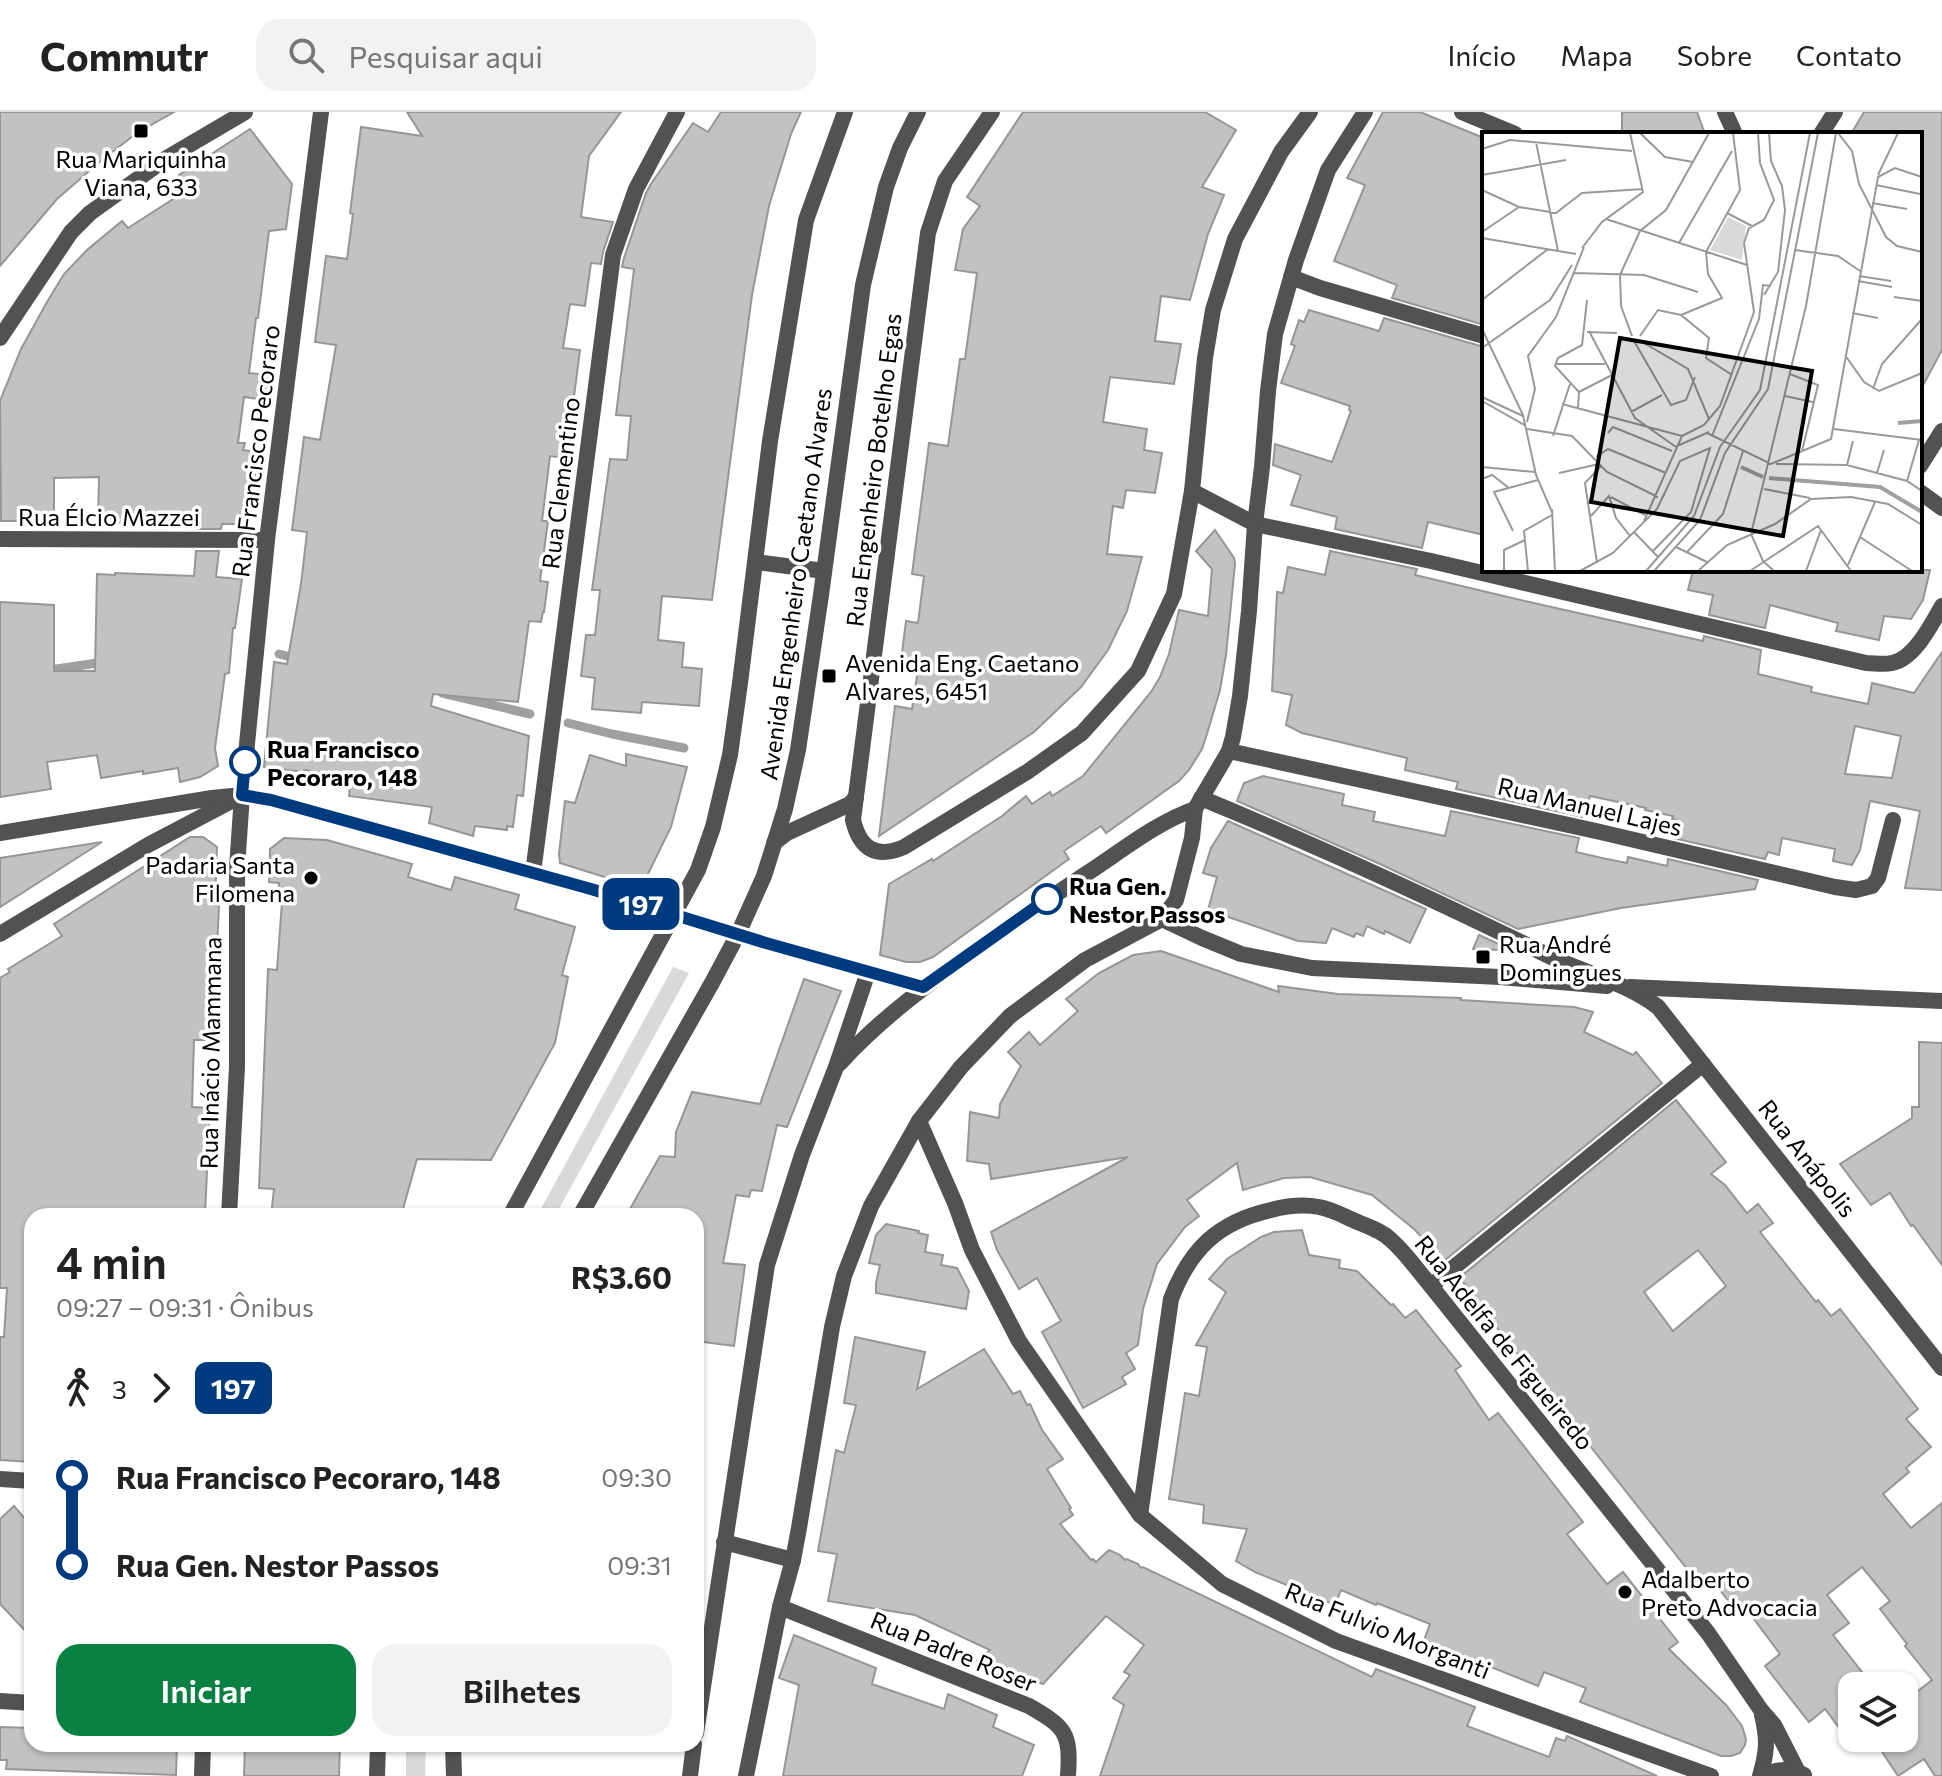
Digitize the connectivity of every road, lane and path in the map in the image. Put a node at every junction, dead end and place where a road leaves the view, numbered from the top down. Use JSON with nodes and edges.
{"nodes":[{"id":1,"x":245,"y":112,"type":"edge"},
{"id":2,"x":321,"y":112,"type":"edge"},
{"id":3,"x":677,"y":112,"type":"edge"},
{"id":4,"x":845,"y":112,"type":"edge"},
{"id":5,"x":918,"y":112,"type":"edge"},
{"id":6,"x":992,"y":112,"type":"edge"},
{"id":7,"x":1310,"y":112,"type":"edge"},
{"id":8,"x":1365,"y":112,"type":"edge"},
{"id":9,"x":1462,"y":112,"type":"edge"},
{"id":10,"x":1725,"y":112,"type":"edge"},
{"id":11,"x":1835,"y":112,"type":"edge"},
{"id":12,"x":1510,"y":132,"type":"edge"},
{"id":13,"x":1734,"y":132,"type":"edge"},
{"id":14,"x":1822,"y":132,"type":"edge"},
{"id":15,"x":1291,"y":277,"type":"junction"},
{"id":16,"x":1482,"y":335,"type":"edge"},
{"id":17,"x":0,"y":338,"type":"edge"},
{"id":18,"x":1942,"y":431,"type":"edge"},
{"id":19,"x":1922,"y":463,"type":"edge"},
{"id":20,"x":1192,"y":491,"type":"junction"},
{"id":21,"x":1255,"y":524,"type":"junction"},
{"id":22,"x":0,"y":539,"type":"edge"},
{"id":23,"x":267,"y":540,"type":"junction"},
{"id":24,"x":756,"y":562,"type":"junction"},
{"id":25,"x":824,"y":571,"type":"junction"},
{"id":26,"x":1942,"y":606,"type":"edge"},
{"id":27,"x":1229,"y":751,"type":"junction"},
{"id":28,"x":242,"y":795,"type":"junction"},
{"id":29,"x":856,"y":797,"type":"junction"},
{"id":30,"x":1198,"y":803,"type":"junction"},
{"id":31,"x":1893,"y":820,"type":"dead end"},
{"id":32,"x":0,"y":833,"type":"edge"},
{"id":33,"x":774,"y":843,"type":"junction"},
{"id":34,"x":533,"y":873,"type":"junction"},
{"id":35,"x":675,"y":914,"type":"junction"},
{"id":36,"x":1162,"y":919,"type":"junction"},
{"id":37,"x":0,"y":934,"type":"edge"},
{"id":38,"x":738,"y":934,"type":"junction"},
{"id":39,"x":868,"y":972,"type":"junction"},
{"id":40,"x":923,"y":987,"type":"junction"},
{"id":41,"x":1627,"y":987,"type":"junction"},
{"id":42,"x":1942,"y":1001,"type":"edge"},
{"id":43,"x":1703,"y":1064,"type":"junction"},
{"id":44,"x":836,"y":1067,"type":"junction"},
{"id":45,"x":919,"y":1121,"type":"junction"},
{"id":46,"x":229,"y":1208,"type":"edge"},
{"id":47,"x":514,"y":1208,"type":"edge"},
{"id":48,"x":585,"y":1208,"type":"edge"},
{"id":49,"x":1431,"y":1286,"type":"junction"},
{"id":50,"x":1942,"y":1368,"type":"edge"},
{"id":51,"x":0,"y":1479,"type":"edge"},
{"id":52,"x":24,"y":1480,"type":"edge"},
{"id":53,"x":1140,"y":1515,"type":"junction"},
{"id":54,"x":724,"y":1542,"type":"junction"},
{"id":55,"x":793,"y":1560,"type":"junction"},
{"id":56,"x":780,"y":1607,"type":"junction"},
{"id":57,"x":704,"y":1678,"type":"edge"},
{"id":58,"x":0,"y":1701,"type":"edge"},
{"id":59,"x":24,"y":1702,"type":"edge"},
{"id":60,"x":1761,"y":1710,"type":"junction"},
{"id":61,"x":203,"y":1752,"type":"edge"},
{"id":62,"x":378,"y":1752,"type":"edge"},
{"id":63,"x":453,"y":1752,"type":"edge"},
{"id":64,"x":693,"y":1752,"type":"edge"},
{"id":65,"x":1802,"y":1774,"type":"edge"},
{"id":66,"x":202,"y":1776,"type":"edge"},
{"id":67,"x":377,"y":1776,"type":"edge"},
{"id":68,"x":454,"y":1776,"type":"edge"},
{"id":69,"x":690,"y":1776,"type":"edge"},
{"id":70,"x":746,"y":1776,"type":"edge"},
{"id":71,"x":1068,"y":1776,"type":"edge"},
{"id":72,"x":1708,"y":1776,"type":"edge"},
{"id":73,"x":1761,"y":1776,"type":"edge"}],
"edges":[{"from":1,"to":17,"type":"street"},
{"from":2,"to":23,"type":"street","name":"Rua Francisco Pecoraro"},
{"from":3,"to":34,"type":"street","name":"Rua Clementino"},
{"from":4,"to":24,"type":"street","name":"Avenida Engenheiro Caetano Alvares"},
{"from":5,"to":25,"type":"street","name":"Avenida Engenheiro Caetano Alvares"},
{"from":6,"to":29,"type":"street","name":"Rua Engenheiro Botelho Egas"},
{"from":7,"to":20,"type":"street"},
{"from":8,"to":15,"type":"street"},
{"from":9,"to":12,"type":"street"},
{"from":10,"to":13,"type":"street"},
{"from":11,"to":14,"type":"street"},
{"from":15,"to":16,"type":"street"},
{"from":15,"to":21,"type":"street"},
{"from":18,"to":19,"type":"street"},
{"from":20,"to":21,"type":"street"},
{"from":20,"to":29,"type":"street","name":"Rua Engenheiro Botelho Egas"},
{"from":21,"to":26,"type":"street"},
{"from":21,"to":27,"type":"street"},
{"from":22,"to":23,"type":"street","name":"Rua Élcio Mazzei"},
{"from":23,"to":28,"type":"street","name":"Rua Francisco Pecoraro"},
{"from":24,"to":25,"type":"street"},
{"from":24,"to":35,"type":"street","name":"Avenida Engenheiro Caetano Alvares"},
{"from":25,"to":33,"type":"street","name":"Avenida Engenheiro Caetano Alvares"},
{"from":27,"to":30,"type":"street"},
{"from":27,"to":31,"type":"street","name":"Rua Manuel Lajes"},
{"from":28,"to":32,"type":"street"},
{"from":28,"to":34,"type":"street"},
{"from":28,"to":37,"type":"street"},
{"from":28,"to":46,"type":"street","name":"Rua Inácio Mammana"},
{"from":29,"to":33,"type":"street"},
{"from":30,"to":36,"type":"street"},
{"from":30,"to":40,"type":"street"},
{"from":30,"to":41,"type":"street"},
{"from":33,"to":38,"type":"street","name":"Avenida Engenheiro Caetano Alvares"},
{"from":34,"to":35,"type":"street"},
{"from":35,"to":38,"type":"street"},
{"from":35,"to":47,"type":"street","name":"Avenida Engenheiro Caetano Alvares"},
{"from":36,"to":41,"type":"street"},
{"from":36,"to":45,"type":"street"},
{"from":38,"to":39,"type":"street"},
{"from":38,"to":48,"type":"street","name":"Avenida Engenheiro Caetano Alvares"},
{"from":39,"to":40,"type":"street"},
{"from":39,"to":44,"type":"street"},
{"from":40,"to":44,"type":"street"},
{"from":41,"to":42,"type":"street"},
{"from":41,"to":43,"type":"street","name":"Rua Anápolis"},
{"from":43,"to":49,"type":"street"},
{"from":43,"to":50,"type":"street","name":"Rua Anápolis"},
{"from":44,"to":54,"type":"street"},
{"from":45,"to":53,"type":"street","name":"Rua Fulvio Morganti"},
{"from":45,"to":55,"type":"street"},
{"from":49,"to":53,"type":"street","name":"Rua Adelfa de Figueiredo"},
{"from":49,"to":60,"type":"street","name":"Rua Adelfa de Figueiredo"},
{"from":51,"to":52,"type":"street"},
{"from":53,"to":72,"type":"street","name":"Rua Fulvio Morganti"},
{"from":54,"to":55,"type":"street"},
{"from":54,"to":57,"type":"street"},
{"from":55,"to":56,"type":"street"},
{"from":56,"to":70,"type":"street"},
{"from":56,"to":71,"type":"street","name":"Rua Padre Roser"},
{"from":58,"to":59,"type":"street"},
{"from":60,"to":65,"type":"street","name":"Rua Adelfa de Figueiredo"},
{"from":60,"to":73,"type":"street","name":"Rua Adelfa de Figueiredo"},
{"from":61,"to":66,"type":"street"},
{"from":62,"to":67,"type":"street"},
{"from":63,"to":68,"type":"street"},
{"from":64,"to":69,"type":"street"},
{"from":65,"to":73,"type":"street"}]}
